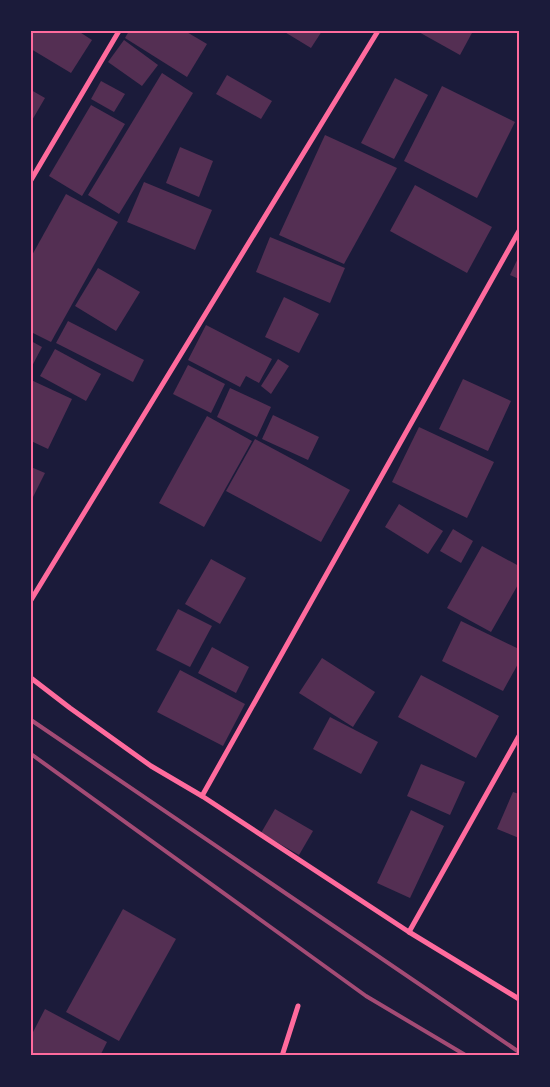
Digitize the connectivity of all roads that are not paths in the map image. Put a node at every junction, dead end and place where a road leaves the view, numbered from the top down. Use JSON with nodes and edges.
{"nodes":[{"id":1,"x":119,"y":31,"type":"edge"},
{"id":2,"x":378,"y":31,"type":"edge"},
{"id":3,"x":31,"y":180,"type":"edge"},
{"id":4,"x":519,"y":231,"type":"edge"},
{"id":5,"x":31,"y":600,"type":"edge"},
{"id":6,"x":31,"y":678,"type":"edge"},
{"id":7,"x":519,"y":736,"type":"edge"},
{"id":8,"x":202,"y":796,"type":"junction"},
{"id":9,"x":408,"y":932,"type":"junction"},
{"id":10,"x":519,"y":1000,"type":"edge"},
{"id":11,"x":298,"y":1006,"type":"dead end"},
{"id":12,"x":282,"y":1056,"type":"edge"}],
"edges":[{"from":1,"to":3,"type":"street"},
{"from":2,"to":5,"type":"street"},
{"from":4,"to":8,"type":"street"},
{"from":6,"to":8,"type":"street"},
{"from":7,"to":9,"type":"street"},
{"from":8,"to":9,"type":"street"},
{"from":9,"to":10,"type":"street"},
{"from":11,"to":12,"type":"street"}]}
